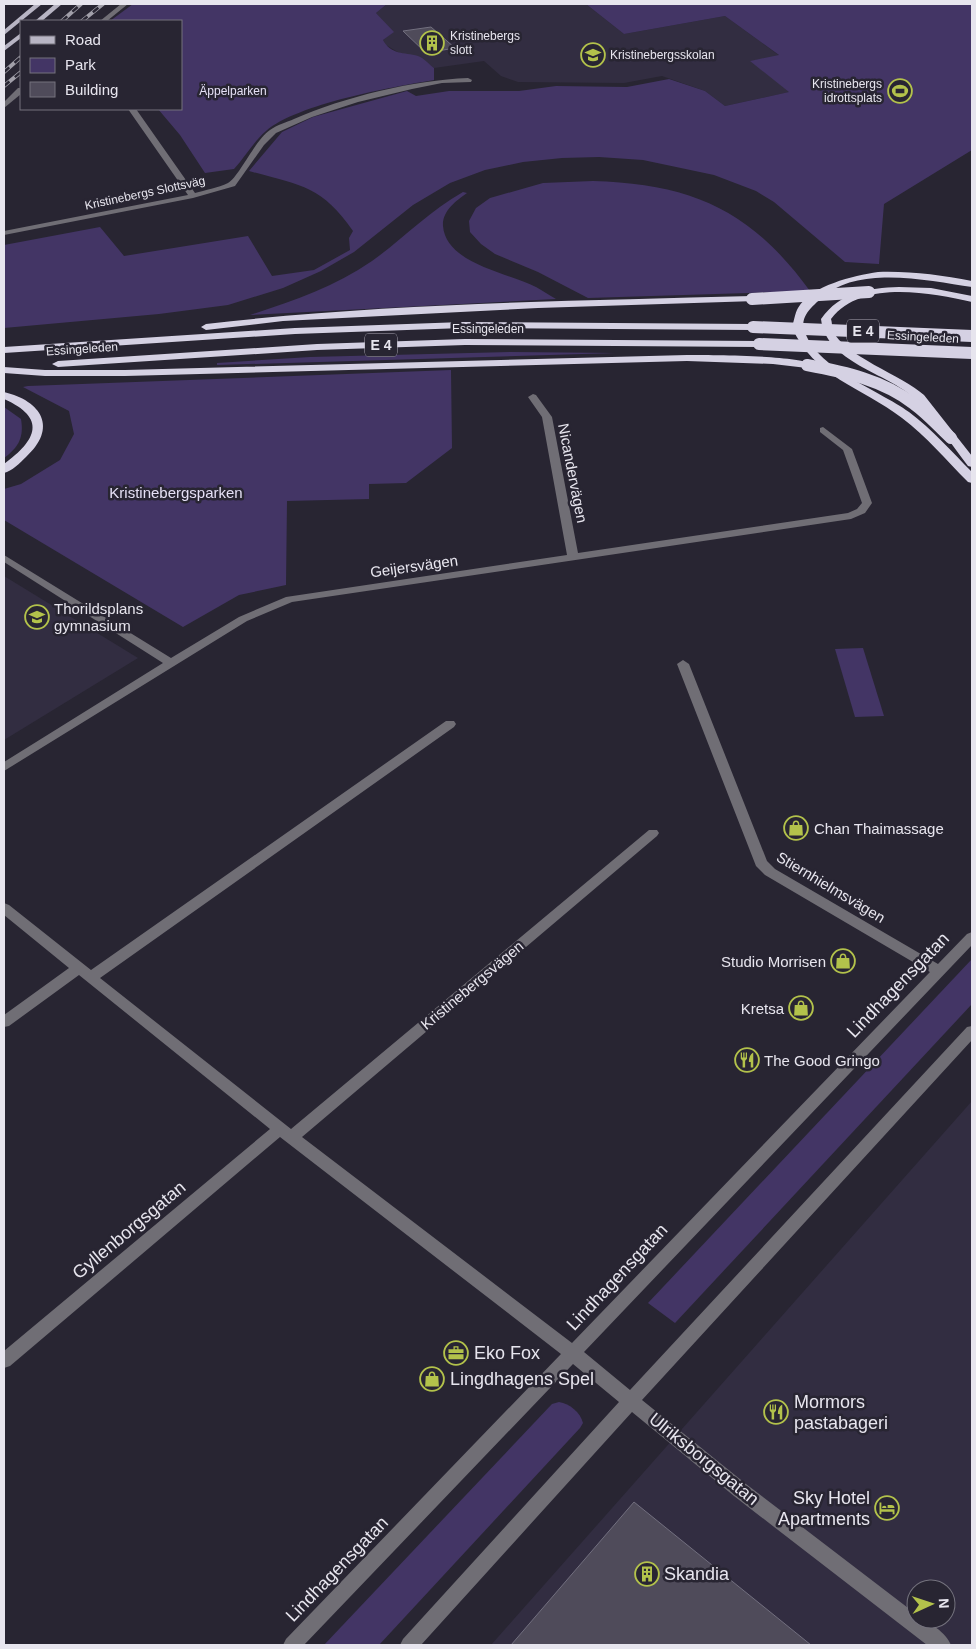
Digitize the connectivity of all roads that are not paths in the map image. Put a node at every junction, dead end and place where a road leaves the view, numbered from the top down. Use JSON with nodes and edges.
{"nodes":[{"id":1,"x":39,"y":4,"type":"edge"},
{"id":2,"x":59,"y":4,"type":"edge"},
{"id":3,"x":125,"y":4,"type":"edge"},
{"id":4,"x":39,"y":20,"type":"edge"},
{"id":5,"x":104,"y":20,"type":"edge"},
{"id":6,"x":4,"y":33,"type":"edge"},
{"id":7,"x":20,"y":36,"type":"edge"},
{"id":8,"x":4,"y":49,"type":"edge"},
{"id":9,"x":468,"y":80,"type":"dead end"},
{"id":10,"x":20,"y":91,"type":"edge"},
{"id":11,"x":4,"y":106,"type":"edge"},
{"id":12,"x":133,"y":110,"type":"edge"},
{"id":13,"x":193,"y":196,"type":"junction"},
{"id":14,"x":4,"y":233,"type":"edge"},
{"id":15,"x":972,"y":284,"type":"edge"},
{"id":16,"x":869,"y":292,"type":"junction"},
{"id":17,"x":972,"y":299,"type":"edge"},
{"id":18,"x":972,"y":336,"type":"edge"},
{"id":19,"x":133,"y":340,"type":"junction"},
{"id":20,"x":4,"y":350,"type":"edge"},
{"id":21,"x":972,"y":353,"type":"edge"},
{"id":22,"x":4,"y":369,"type":"edge"},
{"id":23,"x":4,"y":395,"type":"edge"},
{"id":24,"x":533,"y":397,"type":"dead end"},
{"id":25,"x":823,"y":430,"type":"dead end"},
{"id":26,"x":951,"y":438,"type":"junction"},
{"id":27,"x":972,"y":462,"type":"edge"},
{"id":28,"x":4,"y":470,"type":"edge"},
{"id":29,"x":972,"y":479,"type":"edge"},
{"id":30,"x":4,"y":558,"type":"edge"},
{"id":31,"x":573,"y":558,"type":"junction"},
{"id":32,"x":172,"y":664,"type":"junction"},
{"id":33,"x":684,"y":664,"type":"dead end"},
{"id":34,"x":450,"y":724,"type":"dead end"},
{"id":35,"x":4,"y":767,"type":"edge"},
{"id":36,"x":653,"y":832,"type":"dead end"},
{"id":37,"x":4,"y":908,"type":"edge"},
{"id":38,"x":972,"y":937,"type":"edge"},
{"id":39,"x":940,"y":971,"type":"junction"},
{"id":40,"x":85,"y":973,"type":"junction"},
{"id":41,"x":4,"y":1022,"type":"edge"},
{"id":42,"x":972,"y":1031,"type":"edge"},
{"id":43,"x":286,"y":1133,"type":"junction"},
{"id":44,"x":573,"y":1354,"type":"junction"},
{"id":45,"x":4,"y":1362,"type":"edge"},
{"id":46,"x":632,"y":1402,"type":"junction"},
{"id":47,"x":292,"y":1645,"type":"edge"},
{"id":48,"x":409,"y":1645,"type":"edge"},
{"id":49,"x":942,"y":1645,"type":"edge"}],
"edges":[{"from":1,"to":6,"type":"main road"},
{"from":2,"to":4,"type":"main road"},
{"from":3,"to":5,"type":"street"},
{"from":7,"to":8,"type":"main road"},
{"from":9,"to":13,"type":"street","name":"Kristinebergs Slottsväg"},
{"from":10,"to":11,"type":"street"},
{"from":12,"to":13,"type":"street"},
{"from":13,"to":14,"type":"street","name":"Kristinebergs Slottsväg"},
{"from":15,"to":29,"type":"highway"},
{"from":16,"to":17,"type":"highway"},
{"from":16,"to":19,"type":"highway","bridge":true},
{"from":16,"to":26,"type":"highway","bridge":true},
{"from":18,"to":19,"type":"highway","name":"Essingeleden","number":"E 4","bridge":true},
{"from":19,"to":20,"type":"highway","name":"Essingeleden","number":"E 4"},
{"from":21,"to":22,"type":"highway","name":"Essingeleden","number":"E 4","bridge":true},
{"from":22,"to":26,"type":"highway","bridge":true},
{"from":23,"to":28,"type":"highway"},
{"from":24,"to":31,"type":"street","name":"Nicandervägen"},
{"from":25,"to":31,"type":"street","name":"Geijersvägen"},
{"from":26,"to":27,"type":"highway"},
{"from":30,"to":32,"type":"street"},
{"from":31,"to":32,"type":"street","name":"Geijersvägen"},
{"from":32,"to":35,"type":"street","name":"Geijersvägen"},
{"from":33,"to":39,"type":"street","name":"Stiernhielmsvägen"},
{"from":34,"to":40,"type":"street"},
{"from":36,"to":43,"type":"street","name":"Kristinebergsvägen"},
{"from":37,"to":40,"type":"street"},
{"from":38,"to":39,"type":"street","name":"Lindhagensgatan"},
{"from":39,"to":44,"type":"street","name":"Lindhagensgatan"},
{"from":40,"to":41,"type":"street"},
{"from":40,"to":43,"type":"street"},
{"from":42,"to":46,"type":"street"},
{"from":43,"to":44,"type":"street"},
{"from":43,"to":45,"type":"street","name":"Gyllenborgsgatan"},
{"from":44,"to":46,"type":"street","name":"Ulriksborgsgatan"},
{"from":44,"to":47,"type":"street","name":"Lindhagensgatan"},
{"from":46,"to":48,"type":"street"},
{"from":46,"to":49,"type":"street","name":"Ulriksborgsgatan"}]}
